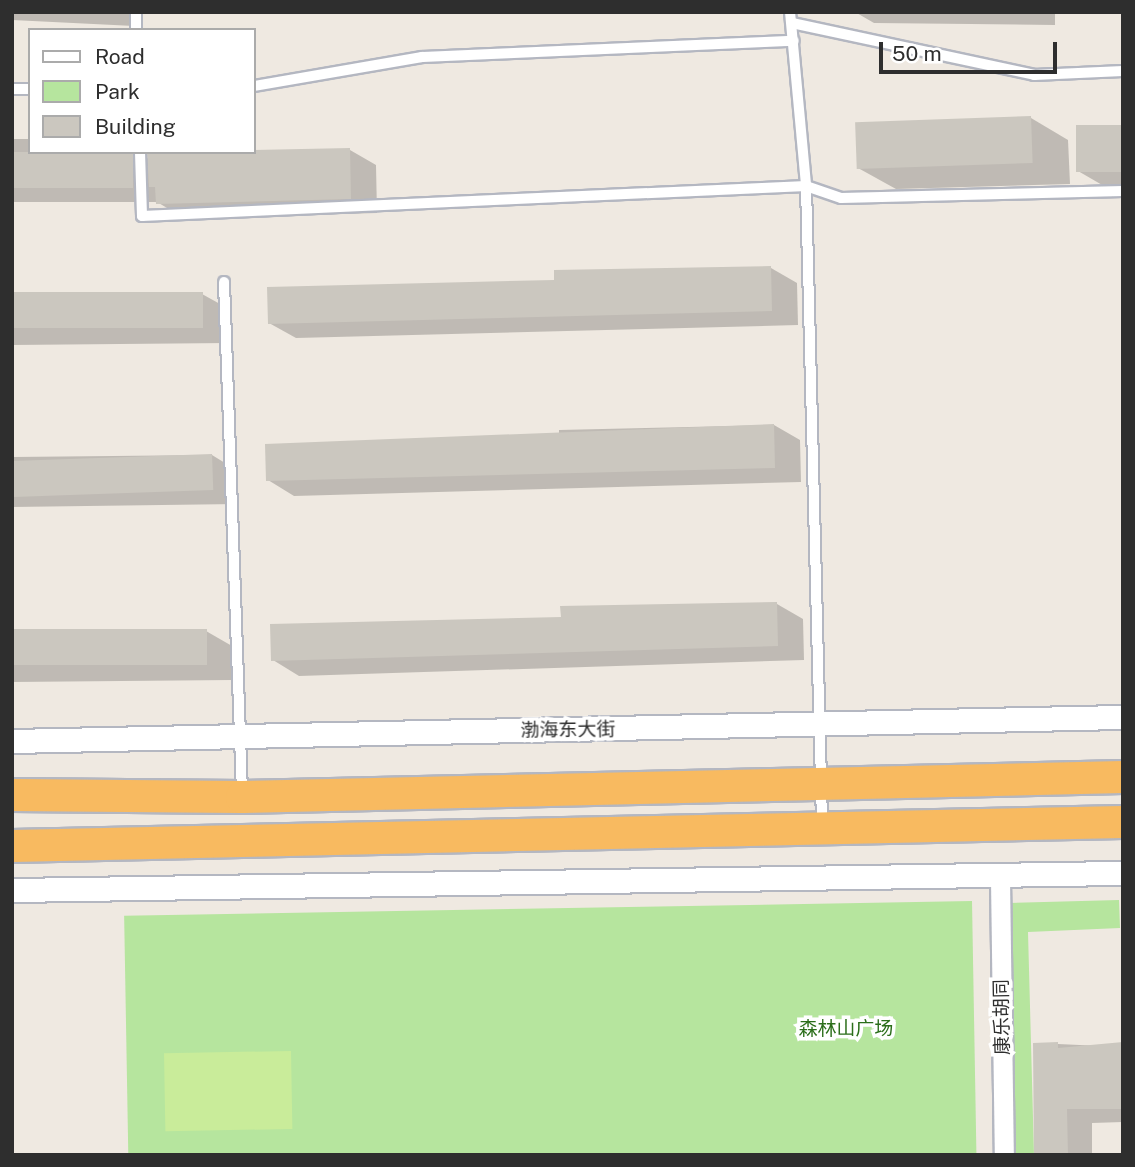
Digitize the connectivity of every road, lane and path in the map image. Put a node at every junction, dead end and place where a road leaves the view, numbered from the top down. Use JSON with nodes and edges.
{"nodes":[{"id":1,"x":791,"y":18,"type":"edge"},
{"id":2,"x":794,"y":41,"type":"junction"},
{"id":3,"x":1123,"y":71,"type":"edge"},
{"id":4,"x":256,"y":86,"type":"edge"},
{"id":5,"x":139,"y":154,"type":"edge"},
{"id":6,"x":806,"y":186,"type":"junction"},
{"id":7,"x":1123,"y":191,"type":"edge"},
{"id":8,"x":224,"y":282,"type":"dead end"},
{"id":9,"x":1123,"y":717,"type":"edge"},
{"id":10,"x":819,"y":726,"type":"junction"},
{"id":11,"x":240,"y":737,"type":"junction"},
{"id":12,"x":12,"y":741,"type":"edge"},
{"id":13,"x":1123,"y":777,"type":"edge"},
{"id":14,"x":821,"y":784,"type":"junction"},
{"id":15,"x":12,"y":795,"type":"edge"},
{"id":16,"x":242,"y":797,"type":"junction"},
{"id":17,"x":1123,"y":822,"type":"edge"},
{"id":18,"x":823,"y":828,"type":"junction"},
{"id":19,"x":12,"y":846,"type":"edge"},
{"id":20,"x":1123,"y":873,"type":"edge"},
{"id":21,"x":1000,"y":879,"type":"junction"},
{"id":22,"x":12,"y":890,"type":"edge"},
{"id":23,"x":1004,"y":1155,"type":"edge"}],
"edges":[{"from":1,"to":2,"type":"lane"},
{"from":1,"to":3,"type":"lane"},
{"from":2,"to":4,"type":"lane"},
{"from":2,"to":6,"type":"lane"},
{"from":5,"to":6,"type":"lane"},
{"from":6,"to":7,"type":"lane"},
{"from":6,"to":10,"type":"lane"},
{"from":8,"to":11,"type":"lane"},
{"from":9,"to":10,"type":"street","name":"渤海东大街"},
{"from":10,"to":11,"type":"street","name":"渤海东大街"},
{"from":10,"to":14,"type":"lane"},
{"from":11,"to":12,"type":"street","name":"渤海东大街"},
{"from":11,"to":16,"type":"lane"},
{"from":13,"to":14,"type":"highway"},
{"from":14,"to":16,"type":"highway"},
{"from":14,"to":18,"type":"lane"},
{"from":15,"to":16,"type":"highway"},
{"from":17,"to":18,"type":"highway"},
{"from":18,"to":19,"type":"highway"},
{"from":20,"to":21,"type":"street"},
{"from":21,"to":22,"type":"street"},
{"from":21,"to":23,"type":"street","name":"康乐胡同"}]}
